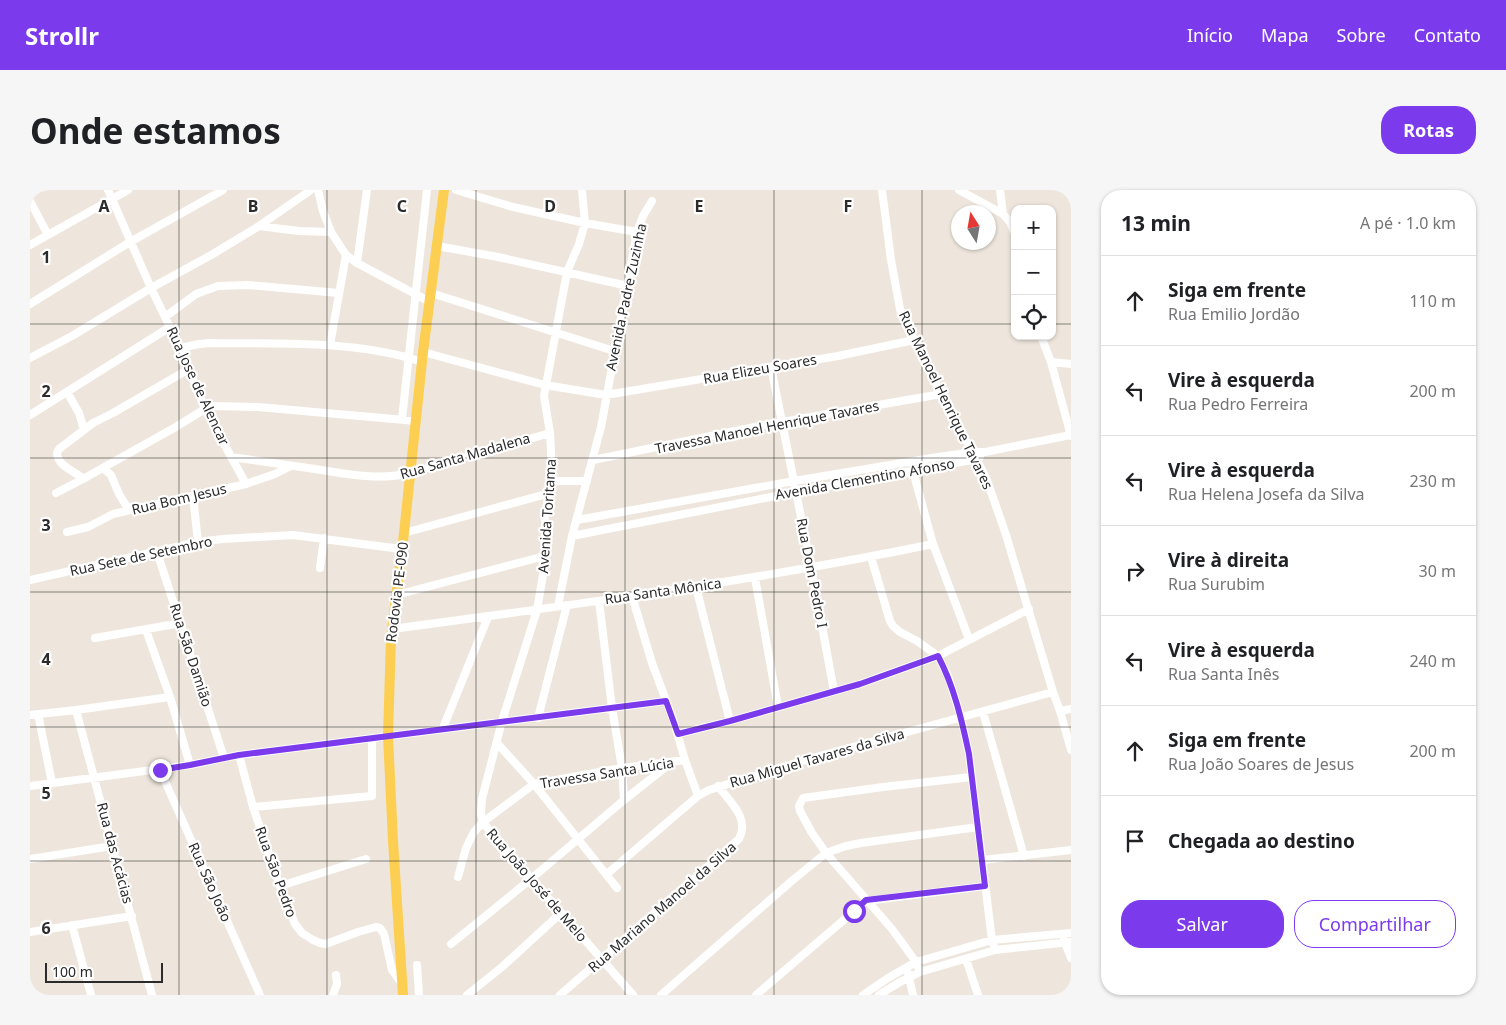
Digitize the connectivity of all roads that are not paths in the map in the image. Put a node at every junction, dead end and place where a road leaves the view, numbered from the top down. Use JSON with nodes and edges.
{"nodes":[{"id":1,"x":108,"y":190,"type":"edge"},
{"id":2,"x":128,"y":190,"type":"edge"},
{"id":3,"x":223,"y":190,"type":"edge"},
{"id":4,"x":310,"y":190,"type":"edge"},
{"id":5,"x":318,"y":190,"type":"edge"},
{"id":6,"x":367,"y":190,"type":"edge"},
{"id":7,"x":427,"y":190,"type":"edge"},
{"id":8,"x":444,"y":190,"type":"edge"},
{"id":9,"x":459,"y":190,"type":"edge"},
{"id":10,"x":582,"y":190,"type":"edge"},
{"id":11,"x":882,"y":190,"type":"edge"},
{"id":12,"x":959,"y":190,"type":"edge"},
{"id":13,"x":1000,"y":190,"type":"edge"},
{"id":14,"x":112,"y":199,"type":"junction"},
{"id":15,"x":30,"y":201,"type":"edge"},
{"id":16,"x":652,"y":201,"type":"dead end"},
{"id":17,"x":1003,"y":214,"type":"junction"},
{"id":18,"x":585,"y":223,"type":"junction"},
{"id":19,"x":1011,"y":224,"type":"edge"},
{"id":20,"x":259,"y":226,"type":"junction"},
{"id":21,"x":331,"y":232,"type":"junction"},
{"id":22,"x":637,"y":232,"type":"junction"},
{"id":23,"x":48,"y":235,"type":"junction"},
{"id":24,"x":130,"y":242,"type":"junction"},
{"id":25,"x":30,"y":245,"type":"edge"},
{"id":26,"x":437,"y":246,"type":"junction"},
{"id":27,"x":346,"y":254,"type":"junction"},
{"id":28,"x":357,"y":263,"type":"junction"},
{"id":29,"x":567,"y":272,"type":"junction"},
{"id":30,"x":628,"y":286,"type":"junction"},
{"id":31,"x":151,"y":288,"type":"junction"},
{"id":32,"x":339,"y":292,"type":"junction"},
{"id":33,"x":415,"y":295,"type":"junction"},
{"id":34,"x":430,"y":298,"type":"junction"},
{"id":35,"x":30,"y":304,"type":"edge"},
{"id":36,"x":165,"y":317,"type":"junction"},
{"id":37,"x":170,"y":327,"type":"junction"},
{"id":38,"x":556,"y":332,"type":"junction"},
{"id":39,"x":914,"y":340,"type":"junction"},
{"id":40,"x":1043,"y":340,"type":"edge"},
{"id":41,"x":330,"y":345,"type":"junction"},
{"id":42,"x":180,"y":348,"type":"junction"},
{"id":43,"x":614,"y":351,"type":"junction"},
{"id":44,"x":409,"y":357,"type":"junction"},
{"id":45,"x":423,"y":357,"type":"junction"},
{"id":46,"x":30,"y":358,"type":"edge"},
{"id":47,"x":1051,"y":362,"type":"junction"},
{"id":48,"x":1071,"y":364,"type":"edge"},
{"id":49,"x":771,"y":368,"type":"junction"},
{"id":50,"x":189,"y":369,"type":"junction"},
{"id":51,"x":545,"y":385,"type":"junction"},
{"id":52,"x":67,"y":392,"type":"junction"},
{"id":53,"x":941,"y":394,"type":"junction"},
{"id":54,"x":606,"y":396,"type":"junction"},
{"id":55,"x":205,"y":408,"type":"junction"},
{"id":56,"x":30,"y":415,"type":"edge"},
{"id":57,"x":402,"y":419,"type":"junction"},
{"id":58,"x":416,"y":421,"type":"junction"},
{"id":59,"x":783,"y":422,"type":"junction"},
{"id":60,"x":84,"y":430,"type":"junction"},
{"id":61,"x":550,"y":433,"type":"junction"},
{"id":62,"x":1071,"y":435,"type":"edge"},
{"id":63,"x":975,"y":455,"type":"junction"},
{"id":64,"x":231,"y":457,"type":"junction"},
{"id":65,"x":593,"y":460,"type":"junction"},
{"id":66,"x":291,"y":466,"type":"junction"},
{"id":67,"x":103,"y":468,"type":"junction"},
{"id":68,"x":913,"y":470,"type":"junction"},
{"id":69,"x":410,"y":473,"type":"junction"},
{"id":70,"x":83,"y":480,"type":"junction"},
{"id":71,"x":552,"y":481,"type":"junction"},
{"id":72,"x":587,"y":481,"type":"junction"},
{"id":73,"x":794,"y":481,"type":"junction"},
{"id":74,"x":246,"y":484,"type":"junction"},
{"id":75,"x":796,"y":492,"type":"junction"},
{"id":76,"x":56,"y":493,"type":"dead end"},
{"id":77,"x":550,"y":493,"type":"junction"},
{"id":78,"x":715,"y":495,"type":"junction"},
{"id":79,"x":193,"y":496,"type":"junction"},
{"id":80,"x":719,"y":507,"type":"junction"},
{"id":81,"x":129,"y":510,"type":"junction"},
{"id":82,"x":577,"y":520,"type":"junction"},
{"id":83,"x":67,"y":532,"type":"dead end"},
{"id":84,"x":404,"y":533,"type":"junction"},
{"id":85,"x":572,"y":536,"type":"junction"},
{"id":86,"x":324,"y":538,"type":"junction"},
{"id":87,"x":198,"y":542,"type":"junction"},
{"id":88,"x":933,"y":544,"type":"junction"},
{"id":89,"x":401,"y":549,"type":"junction"},
{"id":90,"x":156,"y":552,"type":"junction"},
{"id":91,"x":545,"y":556,"type":"junction"},
{"id":92,"x":871,"y":557,"type":"junction"},
{"id":93,"x":811,"y":567,"type":"junction"},
{"id":94,"x":320,"y":568,"type":"dead end"},
{"id":95,"x":755,"y":578,"type":"junction"},
{"id":96,"x":30,"y":580,"type":"edge"},
{"id":97,"x":696,"y":587,"type":"junction"},
{"id":98,"x":396,"y":595,"type":"junction"},
{"id":99,"x":632,"y":596,"type":"junction"},
{"id":100,"x":599,"y":601,"type":"junction"},
{"id":101,"x":567,"y":605,"type":"junction"},
{"id":102,"x":558,"y":606,"type":"junction"},
{"id":103,"x":1029,"y":609,"type":"junction"},
{"id":104,"x":537,"y":610,"type":"junction"},
{"id":105,"x":488,"y":617,"type":"junction"},
{"id":106,"x":181,"y":623,"type":"junction"},
{"id":107,"x":392,"y":629,"type":"junction"},
{"id":108,"x":146,"y":630,"type":"junction"},
{"id":109,"x":95,"y":638,"type":"dead end"},
{"id":110,"x":968,"y":639,"type":"junction"},
{"id":111,"x":938,"y":656,"type":"junction"},
{"id":112,"x":834,"y":691,"type":"junction"},
{"id":113,"x":1053,"y":692,"type":"junction"},
{"id":114,"x":170,"y":697,"type":"junction"},
{"id":115,"x":666,"y":701,"type":"junction"},
{"id":116,"x":778,"y":707,"type":"junction"},
{"id":117,"x":612,"y":708,"type":"junction"},
{"id":118,"x":1071,"y":709,"type":"edge"},
{"id":119,"x":76,"y":710,"type":"junction"},
{"id":120,"x":1060,"y":711,"type":"junction"},
{"id":121,"x":983,"y":712,"type":"junction"},
{"id":122,"x":34,"y":714,"type":"edge"},
{"id":123,"x":962,"y":717,"type":"junction"},
{"id":124,"x":538,"y":718,"type":"junction"},
{"id":125,"x":502,"y":721,"type":"junction"},
{"id":126,"x":730,"y":721,"type":"junction"},
{"id":127,"x":443,"y":728,"type":"junction"},
{"id":128,"x":678,"y":734,"type":"junction"},
{"id":129,"x":388,"y":736,"type":"junction"},
{"id":130,"x":372,"y":738,"type":"junction"},
{"id":131,"x":498,"y":743,"type":"junction"},
{"id":132,"x":1071,"y":750,"type":"edge"},
{"id":133,"x":239,"y":755,"type":"junction"},
{"id":134,"x":224,"y":758,"type":"junction"},
{"id":135,"x":685,"y":760,"type":"junction"},
{"id":136,"x":672,"y":762,"type":"junction"},
{"id":137,"x":190,"y":765,"type":"junction"},
{"id":138,"x":622,"y":768,"type":"junction"},
{"id":139,"x":160,"y":770,"type":"junction"},
{"id":140,"x":972,"y":777,"type":"junction"},
{"id":141,"x":95,"y":778,"type":"junction"},
{"id":142,"x":52,"y":783,"type":"junction"},
{"id":143,"x":534,"y":784,"type":"junction"},
{"id":144,"x":30,"y":786,"type":"edge"},
{"id":145,"x":718,"y":786,"type":"junction"},
{"id":146,"x":698,"y":796,"type":"junction"},
{"id":147,"x":624,"y":800,"type":"junction"},
{"id":148,"x":253,"y":807,"type":"junction"},
{"id":149,"x":484,"y":822,"type":"junction"},
{"id":150,"x":978,"y":827,"type":"junction"},
{"id":151,"x":578,"y":839,"type":"junction"},
{"id":152,"x":112,"y":846,"type":"junction"},
{"id":153,"x":1071,"y":850,"type":"edge"},
{"id":154,"x":826,"y":853,"type":"junction"},
{"id":155,"x":1024,"y":856,"type":"junction"},
{"id":156,"x":30,"y":859,"type":"edge"},
{"id":157,"x":366,"y":859,"type":"dead end"},
{"id":158,"x":983,"y":860,"type":"junction"},
{"id":159,"x":607,"y":874,"type":"junction"},
{"id":160,"x":458,"y":877,"type":"dead end"},
{"id":161,"x":531,"y":880,"type":"junction"},
{"id":162,"x":280,"y":886,"type":"junction"},
{"id":163,"x":985,"y":886,"type":"junction"},
{"id":164,"x":617,"y":888,"type":"dead end"},
{"id":165,"x":866,"y":900,"type":"junction"},
{"id":166,"x":561,"y":913,"type":"junction"},
{"id":167,"x":132,"y":916,"type":"junction"},
{"id":168,"x":72,"y":925,"type":"junction"},
{"id":169,"x":30,"y":932,"type":"edge"},
{"id":170,"x":1071,"y":932,"type":"edge"},
{"id":171,"x":1061,"y":934,"type":"junction"},
{"id":172,"x":992,"y":940,"type":"junction"},
{"id":173,"x":1068,"y":942,"type":"edge"},
{"id":174,"x":451,"y":944,"type":"dead end"},
{"id":175,"x":995,"y":950,"type":"junction"},
{"id":176,"x":1071,"y":958,"type":"edge"},
{"id":177,"x":602,"y":959,"type":"junction"},
{"id":178,"x":966,"y":959,"type":"junction"},
{"id":179,"x":916,"y":962,"type":"junction"},
{"id":180,"x":417,"y":965,"type":"dead end"},
{"id":181,"x":906,"y":967,"type":"junction"},
{"id":182,"x":920,"y":972,"type":"junction"},
{"id":183,"x":336,"y":975,"type":"dead end"},
{"id":184,"x":909,"y":977,"type":"junction"},
{"id":185,"x":402,"y":990,"type":"edge"},
{"id":186,"x":91,"y":995,"type":"edge"},
{"id":187,"x":152,"y":995,"type":"edge"},
{"id":188,"x":260,"y":995,"type":"edge"},
{"id":189,"x":333,"y":995,"type":"edge"},
{"id":190,"x":419,"y":995,"type":"edge"},
{"id":191,"x":467,"y":995,"type":"edge"},
{"id":192,"x":560,"y":995,"type":"edge"},
{"id":193,"x":633,"y":995,"type":"edge"},
{"id":194,"x":661,"y":995,"type":"edge"},
{"id":195,"x":756,"y":995,"type":"edge"},
{"id":196,"x":863,"y":995,"type":"edge"},
{"id":197,"x":879,"y":995,"type":"edge"},
{"id":198,"x":913,"y":995,"type":"edge"},
{"id":199,"x":978,"y":995,"type":"edge"}],
"edges":[{"from":1,"to":14,"type":"street","name":"Rua Jose de Alencar"},
{"from":2,"to":14,"type":"street"},
{"from":3,"to":24,"type":"street"},
{"from":4,"to":20,"type":"street"},
{"from":5,"to":21,"type":"street"},
{"from":6,"to":28,"type":"street"},
{"from":7,"to":33,"type":"street"},
{"from":8,"to":26,"type":"main road","name":"Rodovia PE-090"},
{"from":9,"to":18,"type":"street"},
{"from":10,"to":18,"type":"street"},
{"from":11,"to":39,"type":"street","name":"Rua Manoel Henrique Tavares"},
{"from":12,"to":17,"type":"street"},
{"from":13,"to":17,"type":"street"},
{"from":14,"to":23,"type":"street"},
{"from":14,"to":24,"type":"street","name":"Rua Jose de Alencar"},
{"from":15,"to":23,"type":"street"},
{"from":16,"to":22,"type":"street","name":"Avenida Padre Zuzinha"},
{"from":17,"to":19,"type":"street"},
{"from":18,"to":22,"type":"street"},
{"from":18,"to":29,"type":"street","name":"Avenida Toritama"},
{"from":20,"to":21,"type":"street"},
{"from":20,"to":31,"type":"street"},
{"from":21,"to":27,"type":"street"},
{"from":22,"to":30,"type":"street","name":"Avenida Padre Zuzinha"},
{"from":23,"to":25,"type":"street"},
{"from":24,"to":31,"type":"street","name":"Rua Jose de Alencar"},
{"from":24,"to":35,"type":"street"},
{"from":26,"to":29,"type":"street"},
{"from":26,"to":34,"type":"main road","name":"Rodovia PE-090"},
{"from":27,"to":28,"type":"street"},
{"from":27,"to":32,"type":"street"},
{"from":28,"to":33,"type":"street"},
{"from":29,"to":30,"type":"street"},
{"from":29,"to":38,"type":"street","name":"Avenida Toritama"},
{"from":30,"to":43,"type":"street","name":"Avenida Padre Zuzinha"},
{"from":31,"to":36,"type":"street","name":"Rua Jose de Alencar"},
{"from":31,"to":46,"type":"street"},
{"from":32,"to":36,"type":"street"},
{"from":32,"to":41,"type":"street"},
{"from":33,"to":34,"type":"street"},
{"from":33,"to":44,"type":"street"},
{"from":34,"to":38,"type":"street"},
{"from":34,"to":45,"type":"main road","name":"Rodovia PE-090"},
{"from":36,"to":37,"type":"street","name":"Rua Jose de Alencar"},
{"from":37,"to":42,"type":"street","name":"Rua Jose de Alencar"},
{"from":37,"to":52,"type":"street"},
{"from":38,"to":43,"type":"street"},
{"from":38,"to":51,"type":"street","name":"Avenida Toritama"},
{"from":39,"to":49,"type":"street","name":"Rua Elizeu Soares"},
{"from":39,"to":53,"type":"street","name":"Rua Manoel Henrique Tavares"},
{"from":40,"to":47,"type":"street"},
{"from":41,"to":42,"type":"street","name":"Rua Elizeu Soares"},
{"from":41,"to":44,"type":"street","name":"Rua Elizeu Soares"},
{"from":42,"to":50,"type":"street","name":"Rua Jose de Alencar"},
{"from":43,"to":54,"type":"street","name":"Avenida Padre Zuzinha"},
{"from":44,"to":45,"type":"street","name":"Rua Elizeu Soares"},
{"from":44,"to":57,"type":"street"},
{"from":45,"to":51,"type":"street","name":"Rua Elizeu Soares"},
{"from":45,"to":58,"type":"main road","name":"Rodovia PE-090"},
{"from":47,"to":48,"type":"street"},
{"from":47,"to":62,"type":"street"},
{"from":49,"to":54,"type":"street","name":"Rua Elizeu Soares"},
{"from":49,"to":59,"type":"street","name":"Rua Dom Pedro I"},
{"from":50,"to":55,"type":"street","name":"Rua Jose de Alencar"},
{"from":50,"to":60,"type":"street"},
{"from":51,"to":54,"type":"street","name":"Rua Elizeu Soares"},
{"from":51,"to":61,"type":"street","name":"Avenida Toritama"},
{"from":52,"to":56,"type":"street"},
{"from":52,"to":60,"type":"street"},
{"from":53,"to":59,"type":"street","name":"Travessa Manoel Henrique Tavares"},
{"from":53,"to":63,"type":"street","name":"Rua Manoel Henrique Tavares"},
{"from":54,"to":65,"type":"street","name":"Avenida Toritama"},
{"from":55,"to":57,"type":"street"},
{"from":55,"to":64,"type":"street","name":"Rua Jose de Alencar"},
{"from":55,"to":67,"type":"street"},
{"from":57,"to":58,"type":"street"},
{"from":58,"to":69,"type":"main road","name":"Rodovia PE-090"},
{"from":59,"to":65,"type":"street","name":"Travessa Manoel Henrique Tavares"},
{"from":59,"to":73,"type":"street","name":"Rua Dom Pedro I"},
{"from":60,"to":70,"type":"street"},
{"from":61,"to":69,"type":"street","name":"Rua Santa Madalena"},
{"from":61,"to":71,"type":"street","name":"Avenida Toritama"},
{"from":62,"to":63,"type":"street","name":"Avenida Clementino Afonso"},
{"from":63,"to":68,"type":"street","name":"Avenida Clementino Afonso"},
{"from":63,"to":73,"type":"street","name":"Avenida Clementino Afonso"},
{"from":63,"to":103,"type":"street","name":"Rua Manoel Henrique Tavares"},
{"from":64,"to":66,"type":"street","name":"Rua Santa Madalena"},
{"from":64,"to":74,"type":"street","name":"Rua Jose de Alencar"},
{"from":65,"to":72,"type":"street","name":"Avenida Toritama"},
{"from":66,"to":69,"type":"street","name":"Rua Santa Madalena"},
{"from":66,"to":74,"type":"street","name":"Rua Bom Jesus"},
{"from":67,"to":70,"type":"street"},
{"from":67,"to":81,"type":"street"},
{"from":68,"to":75,"type":"street","name":"Avenida Clementino Afonso"},
{"from":68,"to":88,"type":"street"},
{"from":69,"to":84,"type":"main road","name":"Rodovia PE-090"},
{"from":70,"to":76,"type":"street"},
{"from":71,"to":72,"type":"street"},
{"from":71,"to":77,"type":"street","name":"Avenida Toritama"},
{"from":72,"to":82,"type":"street","name":"Avenida Toritama"},
{"from":73,"to":75,"type":"street","name":"Rua Dom Pedro I"},
{"from":73,"to":78,"type":"street","name":"Avenida Clementino Afonso"},
{"from":74,"to":79,"type":"street","name":"Rua Bom Jesus"},
{"from":75,"to":80,"type":"street","name":"Avenida Clementino Afonso"},
{"from":75,"to":93,"type":"street","name":"Rua Dom Pedro I"},
{"from":77,"to":84,"type":"street"},
{"from":77,"to":91,"type":"street","name":"Avenida Toritama"},
{"from":78,"to":80,"type":"street"},
{"from":78,"to":82,"type":"street","name":"Avenida Clementino Afonso"},
{"from":79,"to":81,"type":"street","name":"Rua Bom Jesus"},
{"from":79,"to":87,"type":"street"},
{"from":80,"to":85,"type":"street","name":"Avenida Clementino Afonso"},
{"from":81,"to":83,"type":"street","name":"Rua Bom Jesus"},
{"from":82,"to":85,"type":"street","name":"Avenida Toritama"},
{"from":84,"to":89,"type":"main road","name":"Rodovia PE-090"},
{"from":85,"to":102,"type":"street","name":"Avenida Toritama"},
{"from":86,"to":87,"type":"street","name":"Rua Sete de Setembro"},
{"from":86,"to":89,"type":"street","name":"Rua Sete de Setembro"},
{"from":86,"to":94,"type":"street"},
{"from":87,"to":90,"type":"street","name":"Rua Sete de Setembro"},
{"from":88,"to":92,"type":"street","name":"Rua Santa Mônica"},
{"from":88,"to":110,"type":"street"},
{"from":89,"to":98,"type":"main road","name":"Rodovia PE-090"},
{"from":90,"to":96,"type":"street","name":"Rua Sete de Setembro"},
{"from":90,"to":106,"type":"street","name":"Rua São Damião"},
{"from":91,"to":98,"type":"street"},
{"from":91,"to":104,"type":"street","name":"Avenida Toritama"},
{"from":92,"to":93,"type":"street","name":"Rua Santa Mônica"},
{"from":92,"to":111,"type":"street"},
{"from":93,"to":95,"type":"street","name":"Rua Santa Mônica"},
{"from":93,"to":112,"type":"street","name":"Rua Dom Pedro I"},
{"from":95,"to":97,"type":"street","name":"Rua Santa Mônica"},
{"from":95,"to":116,"type":"street"},
{"from":97,"to":99,"type":"street","name":"Rua Santa Mônica"},
{"from":97,"to":126,"type":"street"},
{"from":98,"to":107,"type":"main road","name":"Rodovia PE-090"},
{"from":99,"to":100,"type":"street","name":"Rua Santa Mônica"},
{"from":99,"to":115,"type":"street"},
{"from":100,"to":101,"type":"street","name":"Rua Santa Mônica"},
{"from":100,"to":117,"type":"street"},
{"from":101,"to":102,"type":"street","name":"Rua Santa Mônica"},
{"from":101,"to":124,"type":"street"},
{"from":102,"to":104,"type":"street","name":"Rua Santa Mônica"},
{"from":103,"to":110,"type":"street"},
{"from":103,"to":113,"type":"street","name":"Rua Manoel Henrique Tavares"},
{"from":104,"to":105,"type":"street","name":"Rua Santa Mônica"},
{"from":104,"to":125,"type":"street","name":"Avenida Toritama"},
{"from":105,"to":107,"type":"street","name":"Rua Santa Mônica"},
{"from":105,"to":127,"type":"street"},
{"from":106,"to":108,"type":"street"},
{"from":106,"to":134,"type":"street","name":"Rua São Damião"},
{"from":107,"to":129,"type":"main road","name":"Rodovia PE-090"},
{"from":108,"to":109,"type":"street"},
{"from":108,"to":114,"type":"street"},
{"from":110,"to":111,"type":"street"},
{"from":111,"to":112,"type":"street"},
{"from":111,"to":123,"type":"street"},
{"from":112,"to":116,"type":"street"},
{"from":113,"to":120,"type":"street","name":"Rua Manoel Henrique Tavares"},
{"from":113,"to":121,"type":"street","name":"Rua Miguel Tavares da Silva"},
{"from":114,"to":119,"type":"street"},
{"from":114,"to":137,"type":"street"},
{"from":115,"to":117,"type":"street"},
{"from":115,"to":128,"type":"street"},
{"from":116,"to":126,"type":"street"},
{"from":117,"to":124,"type":"street"},
{"from":117,"to":138,"type":"street"},
{"from":118,"to":120,"type":"street"},
{"from":119,"to":122,"type":"street"},
{"from":119,"to":141,"type":"street","name":"Rua das Acácias"},
{"from":120,"to":132,"type":"street","name":"Rua Manoel Henrique Tavares"},
{"from":121,"to":123,"type":"street","name":"Rua Miguel Tavares da Silva"},
{"from":121,"to":155,"type":"street"},
{"from":122,"to":142,"type":"street"},
{"from":123,"to":140,"type":"street"},
{"from":123,"to":145,"type":"street","name":"Rua Miguel Tavares da Silva"},
{"from":124,"to":125,"type":"street"},
{"from":125,"to":127,"type":"street"},
{"from":125,"to":131,"type":"street","name":"Rua João José de Melo"},
{"from":126,"to":128,"type":"street"},
{"from":127,"to":129,"type":"street"},
{"from":128,"to":135,"type":"street"},
{"from":129,"to":130,"type":"street"},
{"from":129,"to":185,"type":"main road","name":"Rodovia PE-090"},
{"from":130,"to":133,"type":"street"},
{"from":130,"to":148,"type":"street"},
{"from":131,"to":143,"type":"street"},
{"from":131,"to":149,"type":"street","name":"Rua João José de Melo"},
{"from":133,"to":134,"type":"street"},
{"from":133,"to":148,"type":"street","name":"Rua São Pedro"},
{"from":134,"to":137,"type":"street"},
{"from":135,"to":136,"type":"street","name":"Travessa Santa Lúcia"},
{"from":135,"to":146,"type":"street"},
{"from":136,"to":138,"type":"street","name":"Travessa Santa Lúcia"},
{"from":136,"to":147,"type":"street"},
{"from":137,"to":139,"type":"street"},
{"from":138,"to":143,"type":"street","name":"Travessa Santa Lúcia"},
{"from":138,"to":147,"type":"street"},
{"from":139,"to":141,"type":"street"},
{"from":139,"to":188,"type":"street","name":"Rua São João"},
{"from":140,"to":150,"type":"street"},
{"from":140,"to":154,"type":"street"},
{"from":141,"to":142,"type":"street"},
{"from":141,"to":152,"type":"street","name":"Rua das Acácias"},
{"from":142,"to":144,"type":"street"},
{"from":143,"to":149,"type":"street","name":"Travessa Santa Lúcia"},
{"from":143,"to":151,"type":"street"},
{"from":145,"to":146,"type":"street","name":"Rua Miguel Tavares da Silva"},
{"from":145,"to":177,"type":"street","name":"Rua Mariano Manoel da Silva"},
{"from":146,"to":159,"type":"street","name":"Rua Miguel Tavares da Silva"},
{"from":147,"to":151,"type":"street"},
{"from":148,"to":162,"type":"street","name":"Rua São Pedro"},
{"from":149,"to":160,"type":"street","name":"Travessa Santa Lúcia"},
{"from":149,"to":161,"type":"street","name":"Rua João José de Melo"},
{"from":150,"to":154,"type":"street"},
{"from":150,"to":158,"type":"street"},
{"from":151,"to":159,"type":"street"},
{"from":151,"to":161,"type":"street"},
{"from":152,"to":156,"type":"street"},
{"from":152,"to":167,"type":"street","name":"Rua das Acácias"},
{"from":153,"to":155,"type":"street"},
{"from":154,"to":165,"type":"street"},
{"from":154,"to":194,"type":"street"},
{"from":155,"to":158,"type":"street"},
{"from":157,"to":162,"type":"street"},
{"from":158,"to":163,"type":"street"},
{"from":159,"to":164,"type":"street"},
{"from":161,"to":166,"type":"street","name":"Rua João José de Melo"},
{"from":161,"to":174,"type":"street"},
{"from":162,"to":185,"type":"street","name":"Rua São Pedro"},
{"from":163,"to":165,"type":"street"},
{"from":163,"to":172,"type":"street"},
{"from":165,"to":179,"type":"street"},
{"from":165,"to":195,"type":"street"},
{"from":166,"to":177,"type":"street","name":"Rua João José de Melo"},
{"from":166,"to":191,"type":"street"},
{"from":167,"to":168,"type":"street"},
{"from":167,"to":187,"type":"street","name":"Rua das Acácias"},
{"from":168,"to":169,"type":"street"},
{"from":168,"to":186,"type":"street"},
{"from":170,"to":171,"type":"street"},
{"from":171,"to":172,"type":"street"},
{"from":171,"to":173,"type":"street"},
{"from":172,"to":175,"type":"street"},
{"from":172,"to":179,"type":"street"},
{"from":173,"to":175,"type":"street"},
{"from":173,"to":176,"type":"street"},
{"from":175,"to":178,"type":"street"},
{"from":177,"to":192,"type":"street","name":"Rua Mariano Manoel da Silva"},
{"from":177,"to":193,"type":"street","name":"Rua João José de Melo"},
{"from":178,"to":182,"type":"street"},
{"from":178,"to":199,"type":"street"},
{"from":179,"to":181,"type":"street"},
{"from":179,"to":182,"type":"street"},
{"from":180,"to":190,"type":"street"},
{"from":181,"to":184,"type":"street"},
{"from":181,"to":196,"type":"street"},
{"from":182,"to":184,"type":"street"},
{"from":183,"to":189,"type":"street"},
{"from":184,"to":197,"type":"street"},
{"from":184,"to":198,"type":"street"}]}
